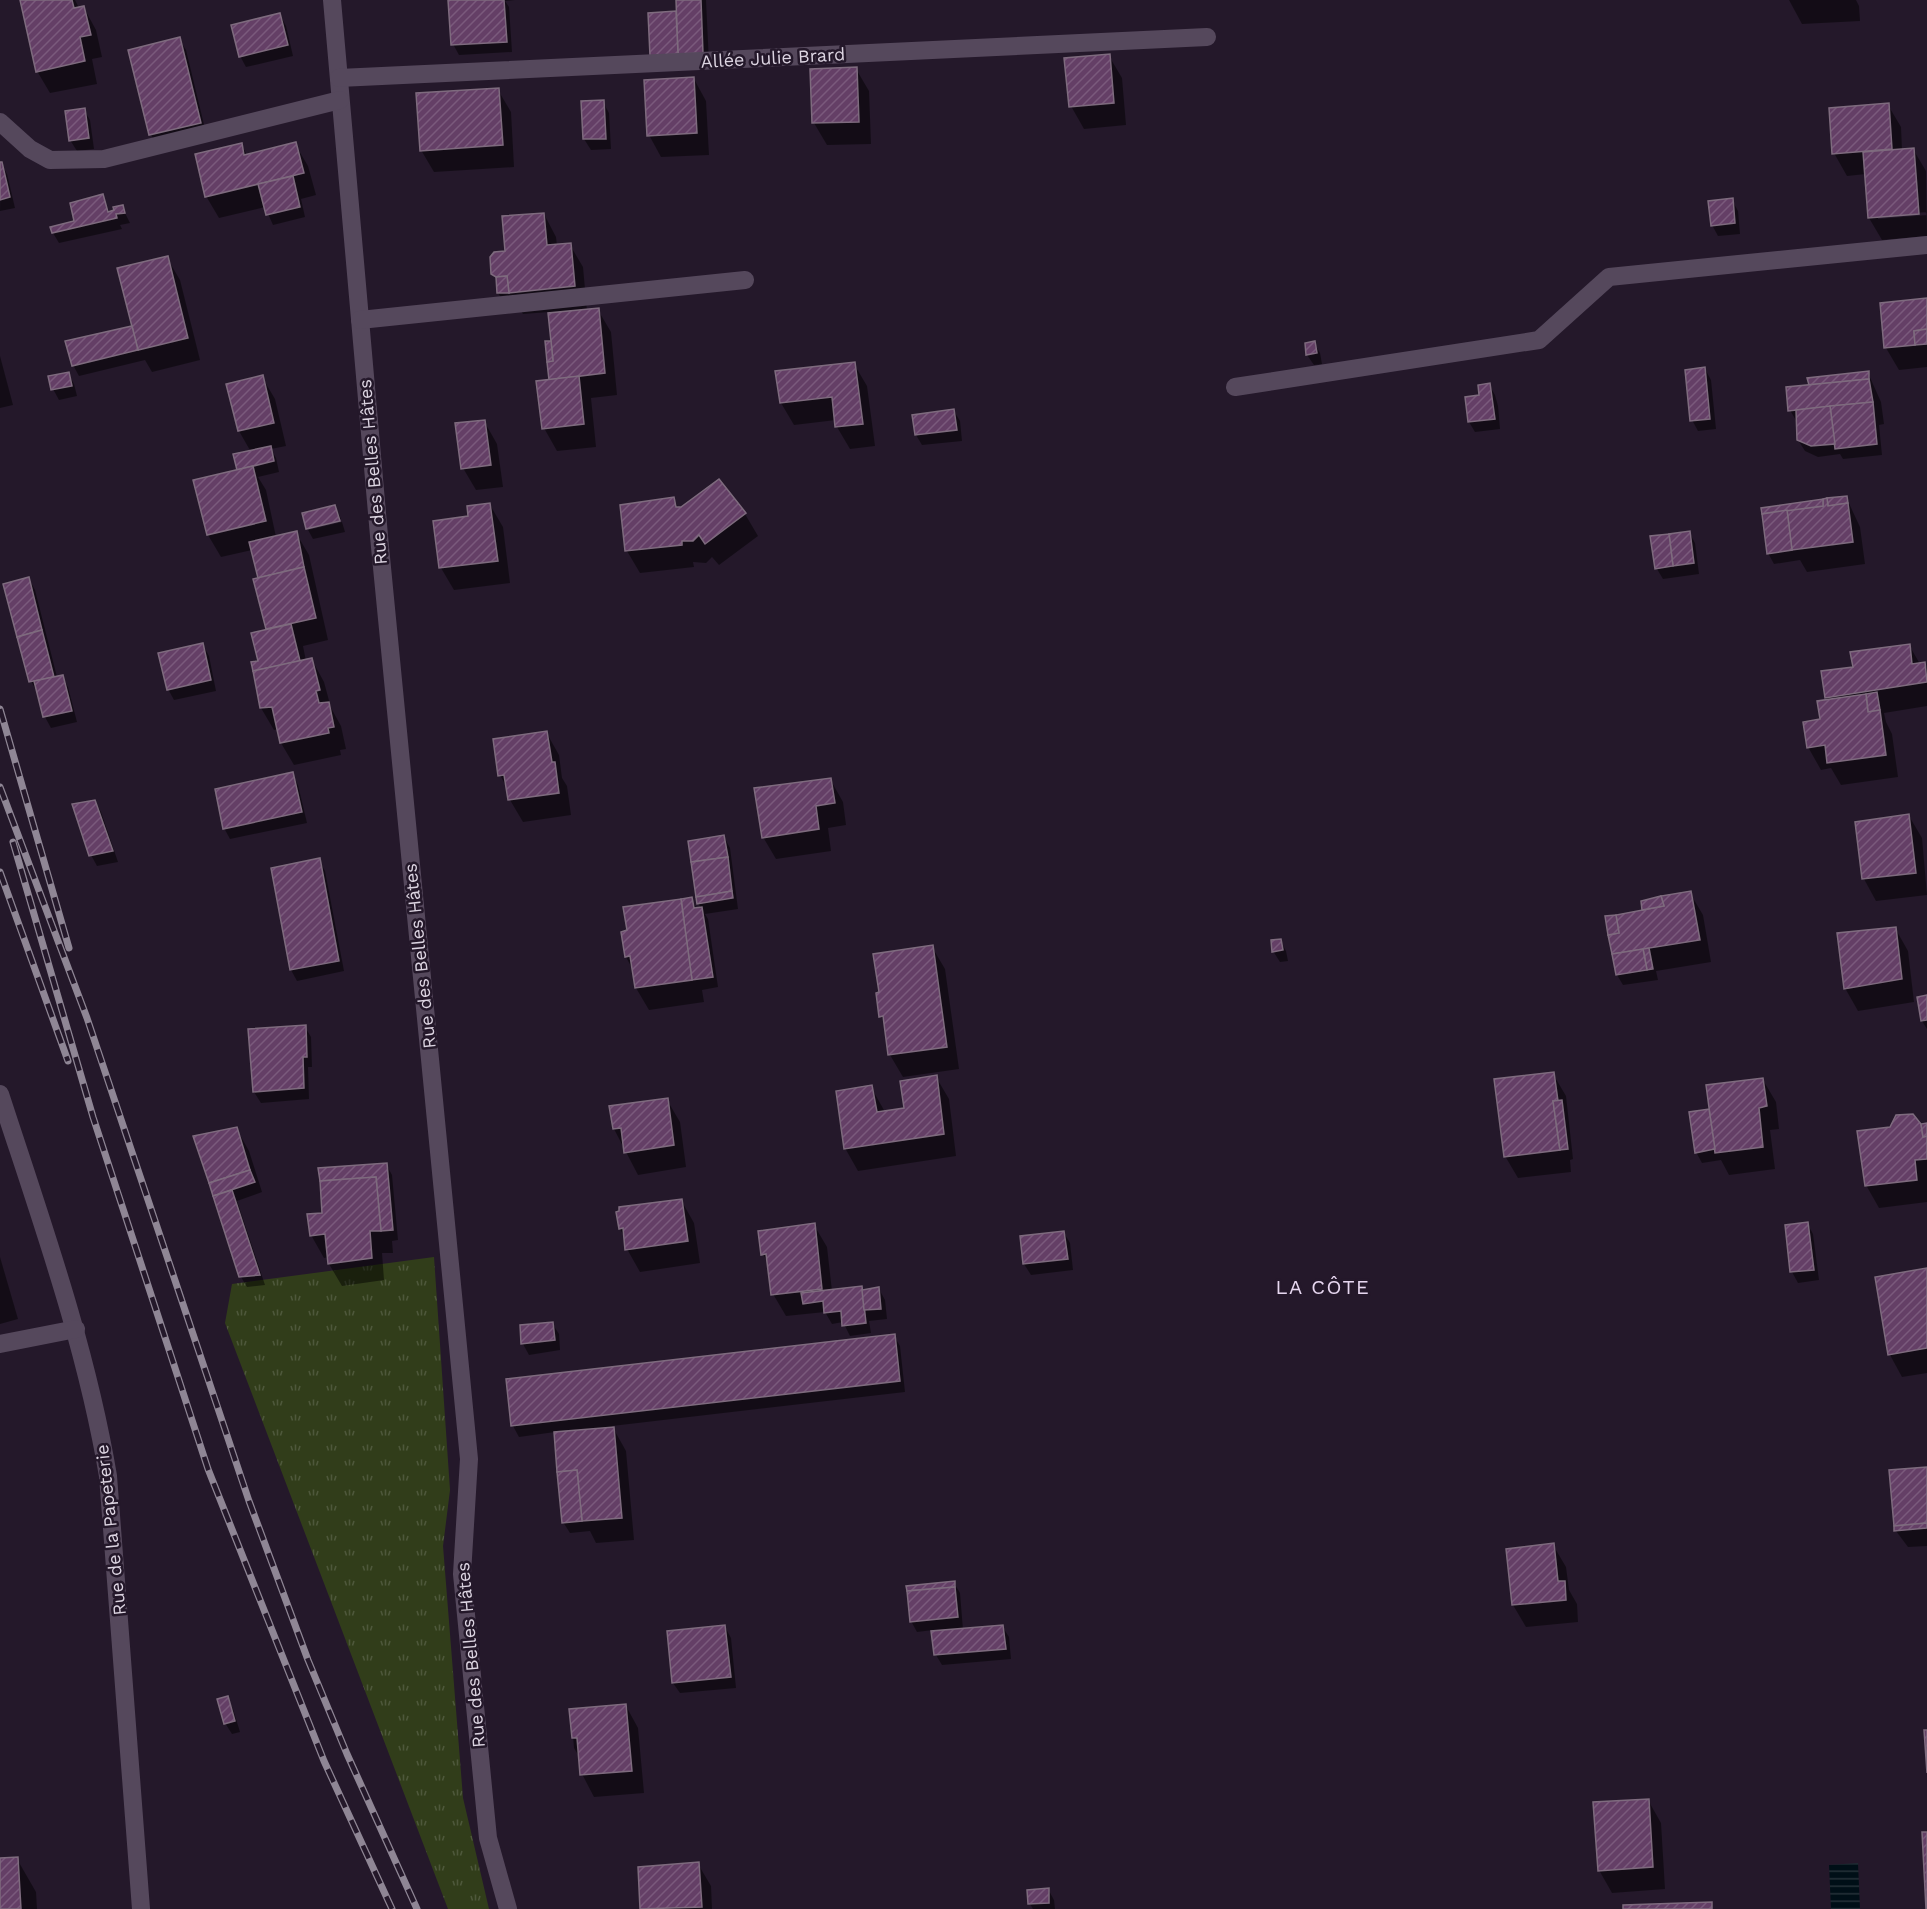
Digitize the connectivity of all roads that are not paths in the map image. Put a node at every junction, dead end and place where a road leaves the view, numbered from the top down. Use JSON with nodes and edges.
{"nodes":[{"id":1,"x":332,"y":0,"type":"edge"},
{"id":2,"x":1207,"y":38,"type":"dead end"},
{"id":3,"x":339,"y":78,"type":"junction"},
{"id":4,"x":340,"y":100,"type":"junction"},
{"id":5,"x":0,"y":122,"type":"edge"},
{"id":6,"x":1927,"y":245,"type":"edge"},
{"id":7,"x":745,"y":280,"type":"dead end"},
{"id":8,"x":360,"y":320,"type":"junction"},
{"id":9,"x":1235,"y":387,"type":"dead end"},
{"id":10,"x":0,"y":1094,"type":"edge"},
{"id":11,"x":76,"y":1329,"type":"junction"},
{"id":12,"x":0,"y":1344,"type":"edge"},
{"id":13,"x":141,"y":1909,"type":"edge"},
{"id":14,"x":508,"y":1909,"type":"edge"}],
"edges":[{"from":1,"to":3,"type":"street","name":"Rue des Belles Hâtes"},
{"from":2,"to":3,"type":"street","name":"Allée Julie Brard"},
{"from":3,"to":4,"type":"street","name":"Rue des Belles Hâtes"},
{"from":4,"to":5,"type":"street"},
{"from":4,"to":8,"type":"street","name":"Rue des Belles Hâtes"},
{"from":6,"to":9,"type":"street"},
{"from":7,"to":8,"type":"street"},
{"from":8,"to":14,"type":"street","name":"Rue des Belles Hâtes"},
{"from":10,"to":11,"type":"street","name":"Rue de la Papeterie"},
{"from":11,"to":12,"type":"street"},
{"from":11,"to":13,"type":"street","name":"Rue de la Papeterie"}]}
